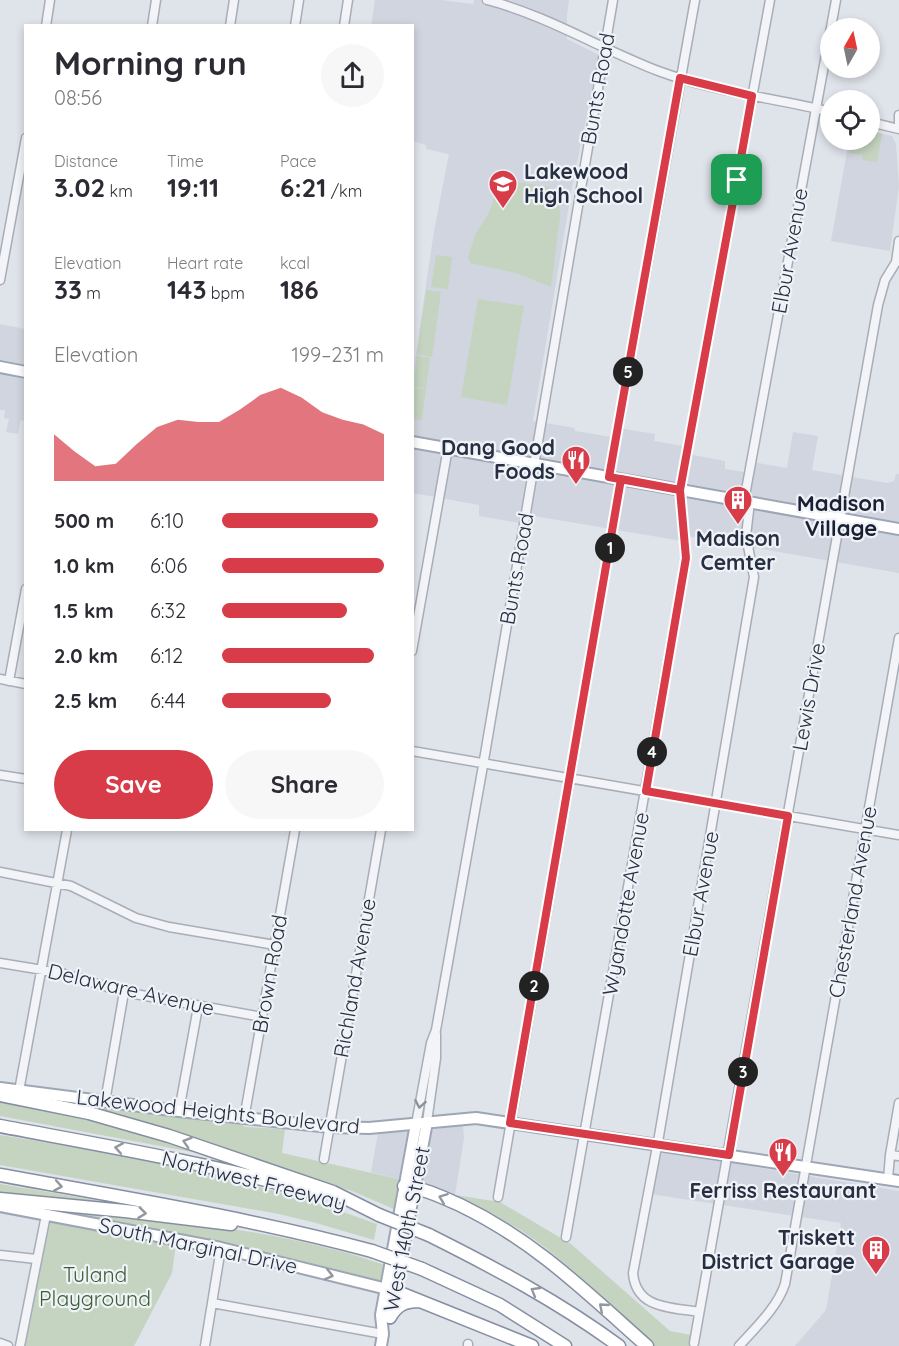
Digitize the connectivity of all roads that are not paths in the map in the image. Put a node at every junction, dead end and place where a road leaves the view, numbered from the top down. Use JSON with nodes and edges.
{"nodes":[{"id":1,"x":50,"y":0,"type":"edge"},
{"id":2,"x":156,"y":0,"type":"edge"},
{"id":3,"x":234,"y":0,"type":"edge"},
{"id":4,"x":299,"y":0,"type":"edge"},
{"id":5,"x":348,"y":0,"type":"edge"},
{"id":6,"x":487,"y":0,"type":"edge"},
{"id":7,"x":613,"y":0,"type":"edge"},
{"id":8,"x":695,"y":0,"type":"edge"},
{"id":9,"x":770,"y":0,"type":"edge"},
{"id":10,"x":836,"y":0,"type":"edge"},
{"id":11,"x":46,"y":24,"type":"edge"},
{"id":12,"x":152,"y":24,"type":"edge"},
{"id":13,"x":230,"y":24,"type":"edge"},
{"id":14,"x":295,"y":24,"type":"edge"},
{"id":15,"x":344,"y":24,"type":"edge"},
{"id":16,"x":605,"y":47,"type":"junction"},
{"id":17,"x":680,"y":78,"type":"junction"},
{"id":18,"x":752,"y":96,"type":"junction"},
{"id":19,"x":816,"y":108,"type":"junction"},
{"id":20,"x":820,"y":109,"type":"edge"},
{"id":21,"x":899,"y":115,"type":"edge"},
{"id":22,"x":899,"y":123,"type":"edge"},
{"id":23,"x":880,"y":124,"type":"edge"},
{"id":24,"x":899,"y":129,"type":"edge"},
{"id":25,"x":24,"y":149,"type":"edge"},
{"id":26,"x":899,"y":242,"type":"edge"},
{"id":27,"x":0,"y":280,"type":"edge"},
{"id":28,"x":0,"y":367,"type":"edge"},
{"id":29,"x":24,"y":372,"type":"edge"},
{"id":30,"x":414,"y":442,"type":"edge"},
{"id":31,"x":448,"y":448,"type":"junction"},
{"id":32,"x":534,"y":464,"type":"junction"},
{"id":33,"x":609,"y":477,"type":"junction"},
{"id":34,"x":621,"y":479,"type":"junction"},
{"id":35,"x":680,"y":490,"type":"junction"},
{"id":36,"x":747,"y":502,"type":"junction"},
{"id":37,"x":840,"y":518,"type":"junction"},
{"id":38,"x":899,"y":529,"type":"edge"},
{"id":39,"x":24,"y":598,"type":"edge"},
{"id":40,"x":899,"y":638,"type":"edge"},
{"id":41,"x":414,"y":640,"type":"edge"},
{"id":42,"x":5,"y":680,"type":"edge"},
{"id":43,"x":24,"y":684,"type":"edge"},
{"id":44,"x":414,"y":751,"type":"edge"},
{"id":45,"x":484,"y":763,"type":"junction"},
{"id":46,"x":0,"y":775,"type":"edge"},
{"id":47,"x":571,"y":778,"type":"junction"},
{"id":48,"x":24,"y":779,"type":"edge"},
{"id":49,"x":646,"y":791,"type":"junction"},
{"id":50,"x":716,"y":804,"type":"junction"},
{"id":51,"x":788,"y":816,"type":"junction"},
{"id":52,"x":865,"y":830,"type":"junction"},
{"id":53,"x":67,"y":831,"type":"edge"},
{"id":54,"x":295,"y":831,"type":"edge"},
{"id":55,"x":381,"y":831,"type":"edge"},
{"id":56,"x":899,"y":835,"type":"edge"},
{"id":57,"x":0,"y":872,"type":"edge"},
{"id":58,"x":56,"y":881,"type":"junction"},
{"id":59,"x":275,"y":945,"type":"junction"},
{"id":60,"x":0,"y":963,"type":"edge"},
{"id":61,"x":40,"y":969,"type":"junction"},
{"id":62,"x":124,"y":992,"type":"junction"},
{"id":63,"x":198,"y":1007,"type":"junction"},
{"id":64,"x":262,"y":1017,"type":"junction"},
{"id":65,"x":0,"y":1088,"type":"edge"},
{"id":66,"x":19,"y":1090,"type":"junction"},
{"id":67,"x":0,"y":1095,"type":"edge"},
{"id":68,"x":105,"y":1102,"type":"junction"},
{"id":69,"x":899,"y":1103,"type":"edge"},
{"id":70,"x":179,"y":1111,"type":"junction"},
{"id":71,"x":244,"y":1119,"type":"junction"},
{"id":72,"x":422,"y":1123,"type":"junction"},
{"id":73,"x":510,"y":1123,"type":"junction"},
{"id":74,"x":0,"y":1126,"type":"edge"},
{"id":75,"x":330,"y":1127,"type":"junction"},
{"id":76,"x":585,"y":1135,"type":"junction"},
{"id":77,"x":658,"y":1144,"type":"junction"},
{"id":78,"x":729,"y":1155,"type":"junction"},
{"id":79,"x":894,"y":1156,"type":"edge"},
{"id":80,"x":324,"y":1159,"type":"dead end"},
{"id":81,"x":806,"y":1167,"type":"junction"},
{"id":82,"x":0,"y":1176,"type":"edge"},
{"id":83,"x":894,"y":1180,"type":"edge"},
{"id":84,"x":409,"y":1186,"type":"junction"},
{"id":85,"x":498,"y":1197,"type":"dead end"},
{"id":86,"x":0,"y":1199,"type":"edge"},
{"id":87,"x":0,"y":1206,"type":"edge"},
{"id":88,"x":46,"y":1215,"type":"junction"},
{"id":89,"x":379,"y":1215,"type":"junction"},
{"id":90,"x":264,"y":1224,"type":"junction"},
{"id":91,"x":566,"y":1237,"type":"dead end"},
{"id":92,"x":220,"y":1248,"type":"junction"},
{"id":93,"x":0,"y":1255,"type":"edge"},
{"id":94,"x":36,"y":1259,"type":"junction"},
{"id":95,"x":391,"y":1290,"type":"junction"},
{"id":96,"x":422,"y":1301,"type":"junction"},
{"id":97,"x":212,"y":1303,"type":"junction"},
{"id":98,"x":699,"y":1312,"type":"junction"},
{"id":99,"x":390,"y":1317,"type":"junction"},
{"id":100,"x":383,"y":1334,"type":"junction"},
{"id":101,"x":0,"y":1343,"type":"edge"},
{"id":102,"x":694,"y":1343,"type":"dead end"},
{"id":103,"x":8,"y":1346,"type":"edge"},
{"id":104,"x":20,"y":1346,"type":"edge"},
{"id":105,"x":205,"y":1346,"type":"edge"},
{"id":106,"x":381,"y":1346,"type":"edge"},
{"id":107,"x":532,"y":1346,"type":"edge"},
{"id":108,"x":565,"y":1346,"type":"edge"},
{"id":109,"x":619,"y":1346,"type":"edge"},
{"id":110,"x":647,"y":1346,"type":"edge"},
{"id":111,"x":739,"y":1346,"type":"edge"}],
"edges":[{"from":1,"to":11,"type":"street"},
{"from":2,"to":12,"type":"street"},
{"from":3,"to":13,"type":"street"},
{"from":4,"to":14,"type":"street"},
{"from":5,"to":15,"type":"street"},
{"from":6,"to":16,"type":"street"},
{"from":7,"to":16,"type":"street","name":"Bunts Road"},
{"from":8,"to":17,"type":"street"},
{"from":9,"to":18,"type":"street","name":"Wyandotte Avenue"},
{"from":10,"to":19,"type":"street","name":"Elbur Avenue"},
{"from":16,"to":17,"type":"street"},
{"from":16,"to":32,"type":"street","name":"Bunts Road"},
{"from":17,"to":18,"type":"street"},
{"from":17,"to":33,"type":"street"},
{"from":18,"to":19,"type":"street"},
{"from":18,"to":35,"type":"street","name":"Wyandotte Avenue"},
{"from":19,"to":20,"type":"street"},
{"from":19,"to":36,"type":"street","name":"Elbur Avenue"},
{"from":21,"to":22,"type":"street"},
{"from":23,"to":24,"type":"street"},
{"from":25,"to":27,"type":"street"},
{"from":26,"to":37,"type":"street","name":"Lewis Drive"},
{"from":28,"to":29,"type":"main road"},
{"from":30,"to":31,"type":"main road"},
{"from":31,"to":32,"type":"main road"},
{"from":31,"to":41,"type":"street"},
{"from":32,"to":33,"type":"main road"},
{"from":32,"to":45,"type":"street","name":"Bunts Road"},
{"from":33,"to":34,"type":"main road"},
{"from":34,"to":35,"type":"main road"},
{"from":34,"to":47,"type":"street"},
{"from":35,"to":36,"type":"main road"},
{"from":35,"to":49,"type":"street","name":"Wyandotte Avenue"},
{"from":36,"to":37,"type":"main road"},
{"from":36,"to":50,"type":"street","name":"Elbur Avenue"},
{"from":37,"to":38,"type":"main road"},
{"from":37,"to":51,"type":"street","name":"Lewis Drive"},
{"from":39,"to":42,"type":"street"},
{"from":40,"to":52,"type":"street","name":"Chesterland Avenue"},
{"from":42,"to":43,"type":"street"},
{"from":44,"to":45,"type":"street"},
{"from":45,"to":47,"type":"street"},
{"from":45,"to":72,"type":"street","name":"Bunts Road"},
{"from":46,"to":48,"type":"street"},
{"from":47,"to":49,"type":"street"},
{"from":47,"to":73,"type":"street"},
{"from":49,"to":50,"type":"street"},
{"from":49,"to":76,"type":"street","name":"Wyandotte Avenue"},
{"from":50,"to":51,"type":"street"},
{"from":50,"to":77,"type":"street","name":"Elbur Avenue"},
{"from":51,"to":52,"type":"street"},
{"from":51,"to":78,"type":"street","name":"Lewis Drive"},
{"from":52,"to":56,"type":"street"},
{"from":52,"to":81,"type":"street","name":"Chesterland Avenue"},
{"from":53,"to":58,"type":"street"},
{"from":54,"to":59,"type":"street","name":"Brown Road"},
{"from":55,"to":75,"type":"street","name":"Richland Avenue"},
{"from":57,"to":58,"type":"street"},
{"from":58,"to":59,"type":"street"},
{"from":58,"to":61,"type":"street"},
{"from":59,"to":64,"type":"street","name":"Brown Road"},
{"from":60,"to":61,"type":"street","name":"Delaware Avenue"},
{"from":61,"to":62,"type":"street","name":"Delaware Avenue"},
{"from":61,"to":66,"type":"street"},
{"from":62,"to":63,"type":"street","name":"Delaware Avenue"},
{"from":62,"to":68,"type":"street"},
{"from":63,"to":64,"type":"street","name":"Delaware Avenue"},
{"from":63,"to":70,"type":"street"},
{"from":64,"to":71,"type":"street","name":"Brown Road"},
{"from":65,"to":66,"type":"main road","name":"Lakewood Heights Boulevard"},
{"from":66,"to":68,"type":"main road","name":"Lakewood Heights Boulevard"},
{"from":89,"to":67,"type":"highway","one_way":true},
{"from":68,"to":70,"type":"main road","name":"Lakewood Heights Boulevard"},
{"from":69,"to":79,"type":"street"},
{"from":70,"to":71,"type":"main road","name":"Lakewood Heights Boulevard"},
{"from":71,"to":75,"type":"main road","name":"Lakewood Heights Boulevard"},
{"from":72,"to":73,"type":"main road","name":"Lakewood Heights Boulevard"},
{"from":72,"to":75,"type":"main road","name":"Lakewood Heights Boulevard"},
{"from":72,"to":84,"type":"main road","name":"West 140th Street"},
{"from":73,"to":76,"type":"main road","name":"Lakewood Heights Boulevard"},
{"from":73,"to":85,"type":"street"},
{"from":89,"to":74,"type":"highway","name":"Northwest Freeway","one_way":true},
{"from":75,"to":80,"type":"street","name":"Richland Avenue"},
{"from":76,"to":77,"type":"main road","name":"Lakewood Heights Boulevard"},
{"from":76,"to":91,"type":"street","name":"Wyandotte Avenue"},
{"from":77,"to":78,"type":"main road","name":"Lakewood Heights Boulevard"},
{"from":77,"to":98,"type":"street","name":"Elbur Avenue"},
{"from":78,"to":81,"type":"main road","name":"Lakewood Heights Boulevard"},
{"from":78,"to":98,"type":"street","name":"Lewis Drive"},
{"from":79,"to":83,"type":"street"},
{"from":81,"to":83,"type":"main road","name":"Lakewood Heights Boulevard"},
{"from":81,"to":111,"type":"street","name":"Chesterland Avenue"},
{"from":82,"to":90,"type":"highway","name":"Northwest Freeway","one_way":true},
{"from":84,"to":95,"type":"main road","name":"West 140th Street"},
{"from":110,"to":84,"type":"highway","one_way":true},
{"from":86,"to":90,"type":"highway","one_way":true},
{"from":87,"to":88,"type":"main road","name":"South Marginal Drive"},
{"from":88,"to":92,"type":"main road","name":"South Marginal Drive"},
{"from":88,"to":94,"type":"street"},
{"from":109,"to":89,"type":"highway","name":"Northwest Freeway","one_way":true,"bridge":true},
{"from":90,"to":108,"type":"highway","name":"Northwest Freeway","bridge":true},
{"from":92,"to":95,"type":"main road","name":"South Marginal Drive","one_way":true},
{"from":92,"to":97,"type":"street"},
{"from":93,"to":94,"type":"street"},
{"from":94,"to":104,"type":"street"},
{"from":95,"to":96,"type":"highway"},
{"from":95,"to":99,"type":"main road","name":"West 140th Street"},
{"from":95,"to":100,"type":"main road","name":"West 140th Street"},
{"from":96,"to":99,"type":"highway"},
{"from":96,"to":107,"type":"highway"},
{"from":97,"to":100,"type":"street"},
{"from":97,"to":105,"type":"street"},
{"from":98,"to":102,"type":"street","name":"Lewis Drive"},
{"from":99,"to":100,"type":"main road","name":"West 140th Street"},
{"from":100,"to":106,"type":"main road","name":"West 140th Street"},
{"from":101,"to":103,"type":"street"}]}
